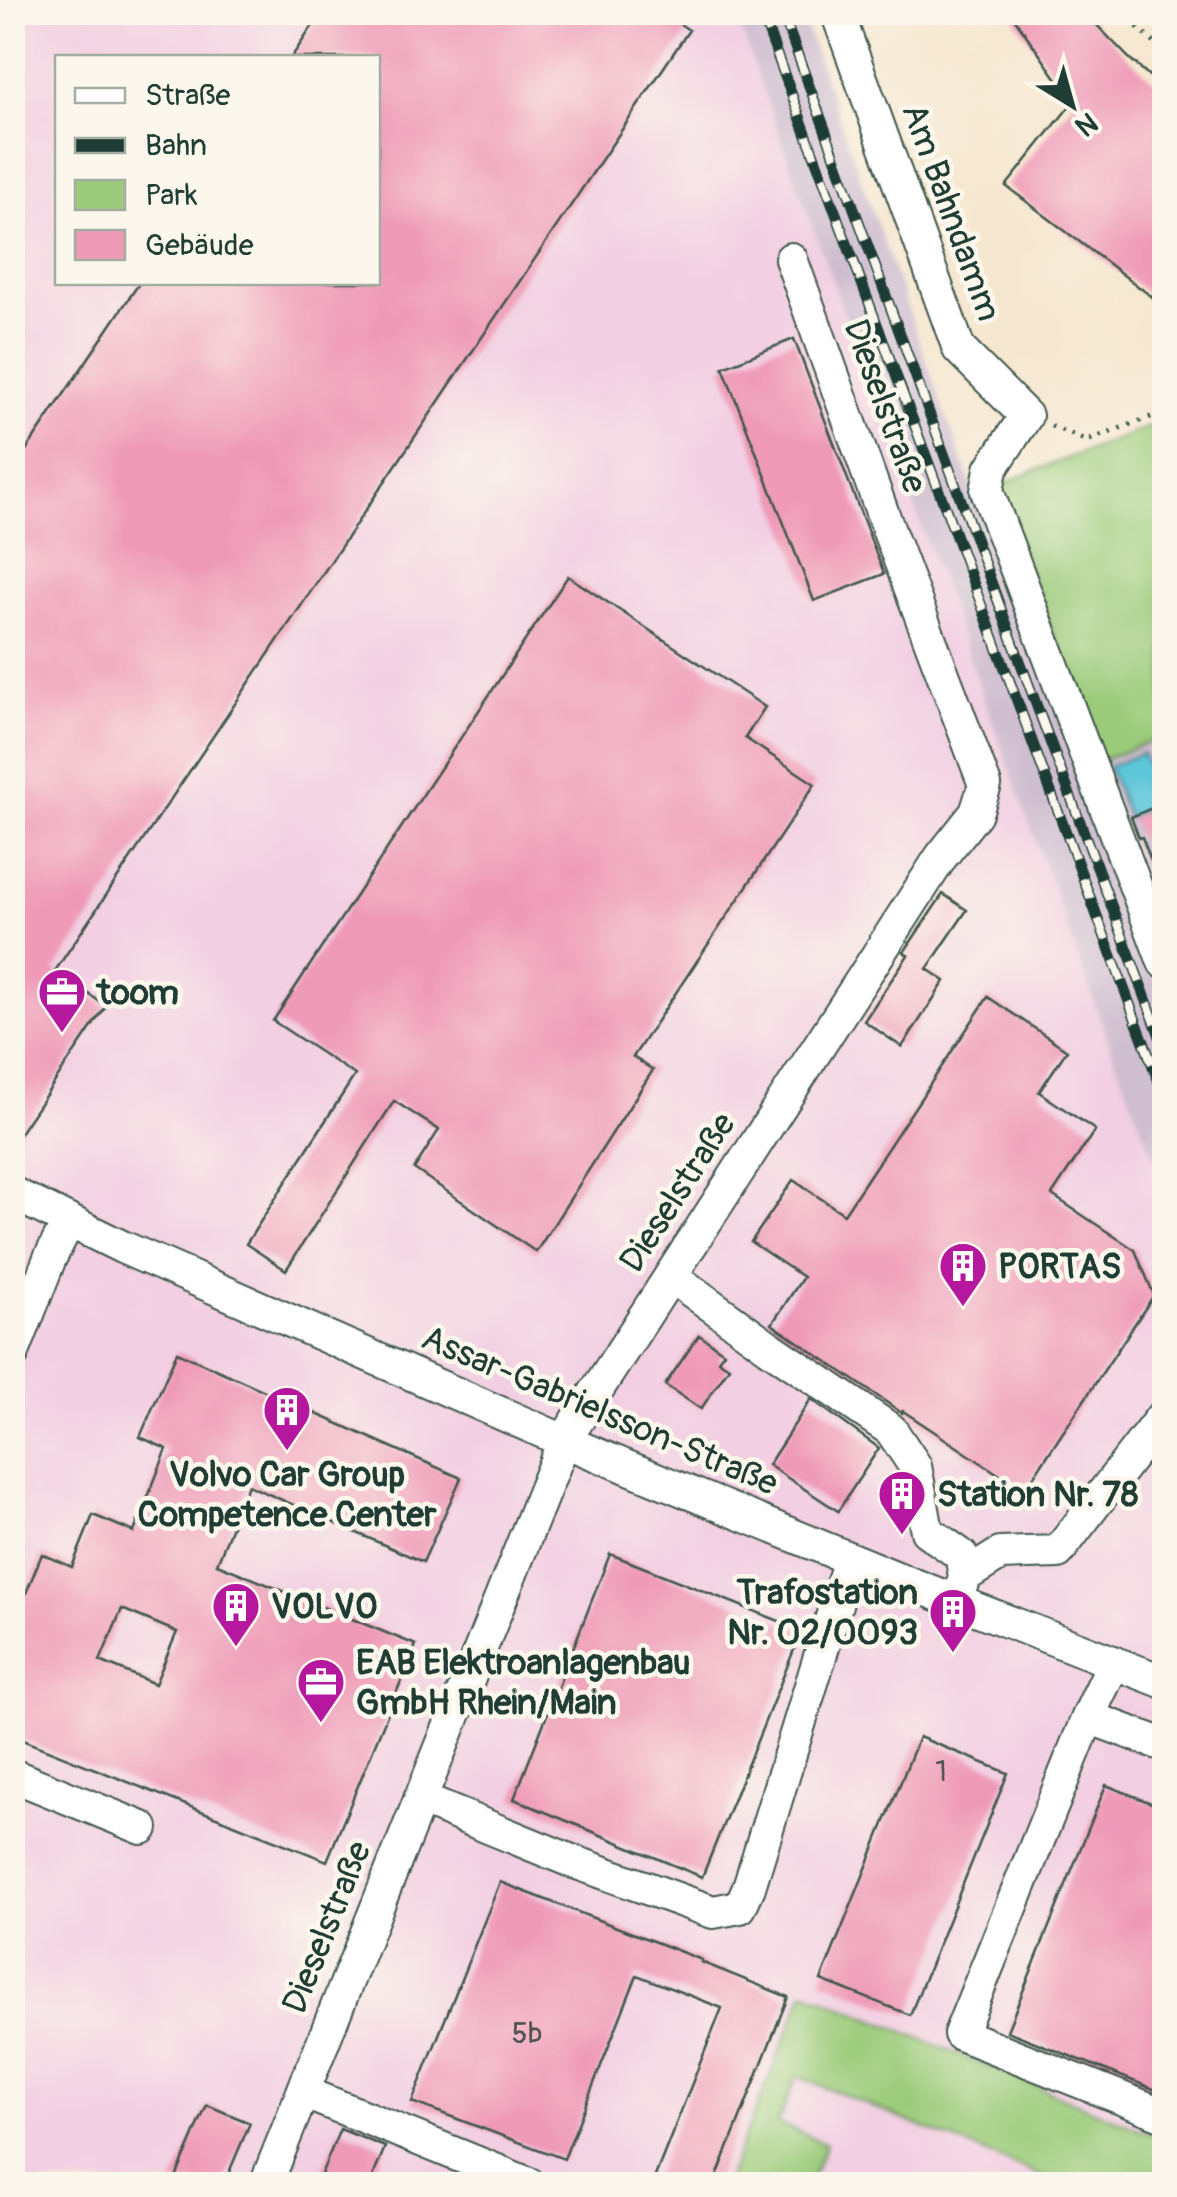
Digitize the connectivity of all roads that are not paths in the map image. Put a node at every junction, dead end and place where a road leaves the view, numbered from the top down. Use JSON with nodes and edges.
{"nodes":[{"id":1,"x":837,"y":12,"type":"edge"},
{"id":2,"x":791,"y":259,"type":"dead end"},
{"id":3,"x":1164,"y":962,"type":"edge"},
{"id":4,"x":12,"y":1193,"type":"edge"},
{"id":5,"x":69,"y":1220,"type":"junction"},
{"id":6,"x":671,"y":1276,"type":"junction"},
{"id":7,"x":12,"y":1355,"type":"edge"},
{"id":8,"x":1164,"y":1414,"type":"edge"},
{"id":9,"x":564,"y":1441,"type":"junction"},
{"id":10,"x":850,"y":1559,"type":"junction"},
{"id":11,"x":961,"y":1589,"type":"junction"},
{"id":12,"x":1114,"y":1662,"type":"junction"},
{"id":13,"x":1164,"y":1682,"type":"edge"},
{"id":14,"x":1088,"y":1716,"type":"junction"},
{"id":15,"x":1164,"y":1745,"type":"edge"},
{"id":16,"x":12,"y":1775,"type":"edge"},
{"id":17,"x":420,"y":1799,"type":"junction"},
{"id":18,"x":142,"y":1828,"type":"dead end"},
{"id":19,"x":304,"y":2092,"type":"junction"},
{"id":20,"x":1164,"y":2115,"type":"edge"},
{"id":21,"x":266,"y":2184,"type":"edge"},
{"id":22,"x":529,"y":2184,"type":"edge"}],
"edges":[{"from":1,"to":3,"type":"street","name":"Am Bahndamm"},
{"from":2,"to":6,"type":"street","name":"Dieselstraße"},
{"from":4,"to":5,"type":"street","name":"Assar-Gabrielsson-Straße"},
{"from":5,"to":7,"type":"street"},
{"from":5,"to":9,"type":"street","name":"Assar-Gabrielsson-Straße"},
{"from":6,"to":9,"type":"street","name":"Dieselstraße"},
{"from":6,"to":11,"type":"street"},
{"from":8,"to":11,"type":"street"},
{"from":9,"to":10,"type":"street","name":"Assar-Gabrielsson-Straße"},
{"from":9,"to":17,"type":"street","name":"Dieselstraße"},
{"from":10,"to":11,"type":"street","name":"Assar-Gabrielsson-Straße"},
{"from":10,"to":17,"type":"street"},
{"from":11,"to":12,"type":"street","name":"Assar-Gabrielsson-Straße"},
{"from":12,"to":13,"type":"street","name":"Assar-Gabrielsson-Straße"},
{"from":12,"to":14,"type":"street"},
{"from":14,"to":15,"type":"street"},
{"from":14,"to":20,"type":"street"},
{"from":16,"to":18,"type":"street"},
{"from":17,"to":19,"type":"street","name":"Dieselstraße"},
{"from":19,"to":21,"type":"street","name":"Dieselstraße"},
{"from":19,"to":22,"type":"street"}]}
